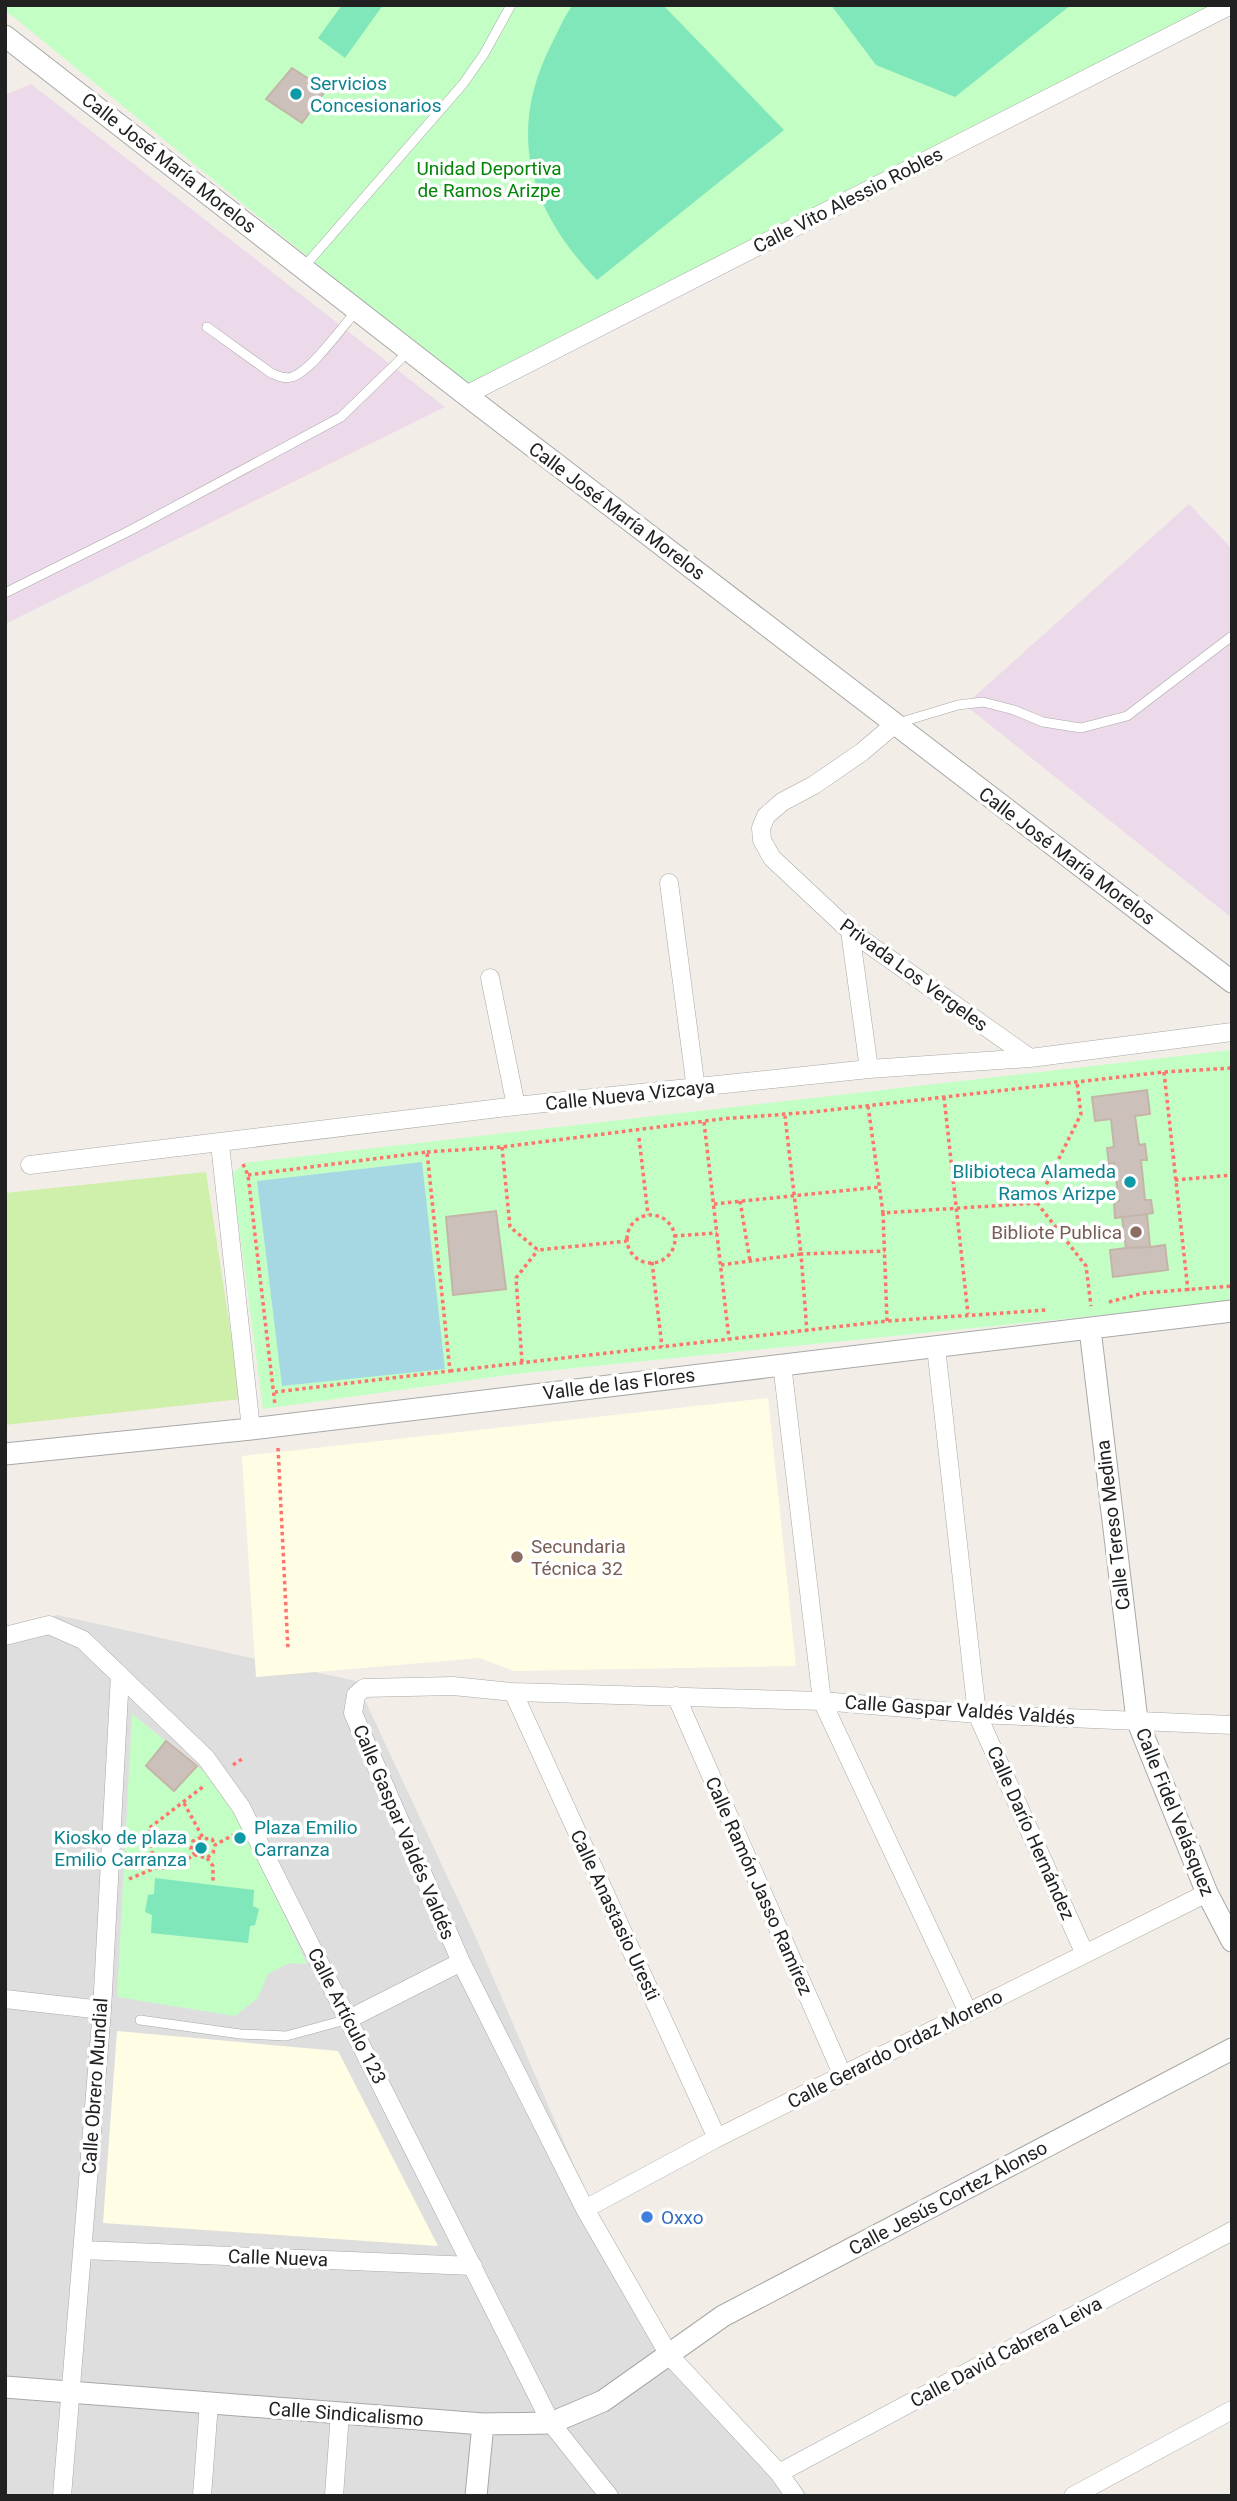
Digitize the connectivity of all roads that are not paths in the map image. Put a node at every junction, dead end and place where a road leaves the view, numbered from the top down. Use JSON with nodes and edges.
{"nodes":[{"id":1,"x":511,"y":5,"type":"edge"},
{"id":2,"x":1231,"y":5,"type":"edge"},
{"id":3,"x":11,"y":46,"type":"edge"},
{"id":4,"x":303,"y":268,"type":"junction"},
{"id":5,"x":357,"y":310,"type":"junction"},
{"id":6,"x":207,"y":327,"type":"dead end"},
{"id":7,"x":409,"y":351,"type":"junction"},
{"id":8,"x":466,"y":395,"type":"junction"},
{"id":9,"x":5,"y":593,"type":"edge"},
{"id":10,"x":1232,"y":636,"type":"edge"},
{"id":11,"x":895,"y":724,"type":"junction"},
{"id":12,"x":669,"y":883,"type":"dead end"},
{"id":13,"x":850,"y":930,"type":"junction"},
{"id":14,"x":489,"y":978,"type":"dead end"},
{"id":15,"x":1232,"y":982,"type":"edge"},
{"id":16,"x":1232,"y":1032,"type":"edge"},
{"id":17,"x":1030,"y":1058,"type":"junction"},
{"id":18,"x":869,"y":1069,"type":"junction"},
{"id":19,"x":696,"y":1089,"type":"junction"},
{"id":20,"x":516,"y":1106,"type":"junction"},
{"id":21,"x":220,"y":1144,"type":"junction"},
{"id":22,"x":30,"y":1165,"type":"dead end"},
{"id":23,"x":1232,"y":1311,"type":"edge"},
{"id":24,"x":1090,"y":1329,"type":"junction"},
{"id":25,"x":936,"y":1347,"type":"junction"},
{"id":26,"x":782,"y":1364,"type":"junction"},
{"id":27,"x":251,"y":1429,"type":"junction"},
{"id":28,"x":5,"y":1454,"type":"edge"},
{"id":29,"x":5,"y":1636,"type":"edge"},
{"id":30,"x":120,"y":1675,"type":"junction"},
{"id":31,"x":513,"y":1692,"type":"junction"},
{"id":32,"x":676,"y":1696,"type":"junction"},
{"id":33,"x":822,"y":1701,"type":"junction"},
{"id":34,"x":978,"y":1714,"type":"junction"},
{"id":35,"x":1137,"y":1720,"type":"junction"},
{"id":36,"x":1232,"y":1725,"type":"edge"},
{"id":37,"x":1207,"y":1893,"type":"junction"},
{"id":38,"x":1232,"y":1941,"type":"edge"},
{"id":39,"x":1084,"y":1952,"type":"junction"},
{"id":40,"x":461,"y":1962,"type":"junction"},
{"id":41,"x":5,"y":1999,"type":"edge"},
{"id":42,"x":102,"y":2010,"type":"junction"},
{"id":43,"x":968,"y":2012,"type":"junction"},
{"id":44,"x":349,"y":2019,"type":"junction"},
{"id":45,"x":140,"y":2020,"type":"dead end"},
{"id":46,"x":1232,"y":2049,"type":"edge"},
{"id":47,"x":843,"y":2076,"type":"junction"},
{"id":48,"x":717,"y":2138,"type":"junction"},
{"id":49,"x":585,"y":2209,"type":"junction"},
{"id":50,"x":1232,"y":2231,"type":"edge"},
{"id":51,"x":82,"y":2250,"type":"junction"},
{"id":52,"x":473,"y":2266,"type":"junction"},
{"id":53,"x":669,"y":2355,"type":"junction"},
{"id":54,"x":5,"y":2387,"type":"edge"},
{"id":55,"x":70,"y":2392,"type":"junction"},
{"id":56,"x":209,"y":2403,"type":"junction"},
{"id":57,"x":1232,"y":2410,"type":"edge"},
{"id":58,"x":340,"y":2413,"type":"junction"},
{"id":59,"x":551,"y":2423,"type":"junction"},
{"id":60,"x":483,"y":2424,"type":"junction"},
{"id":61,"x":779,"y":2473,"type":"junction"},
{"id":62,"x":62,"y":2496,"type":"edge"},
{"id":63,"x":202,"y":2496,"type":"edge"},
{"id":64,"x":334,"y":2496,"type":"edge"},
{"id":65,"x":476,"y":2496,"type":"edge"},
{"id":66,"x":608,"y":2496,"type":"edge"},
{"id":67,"x":795,"y":2496,"type":"edge"},
{"id":68,"x":1073,"y":2496,"type":"edge"}],
"edges":[{"from":1,"to":4,"type":"lane"},
{"from":2,"to":8,"type":"street","name":"Calle Vito Alessio Robles"},
{"from":3,"to":4,"type":"street","name":"Calle José María Morelos"},
{"from":4,"to":5,"type":"street","name":"Calle José María Morelos"},
{"from":5,"to":6,"type":"lane"},
{"from":5,"to":7,"type":"street","name":"Calle José María Morelos"},
{"from":7,"to":8,"type":"street","name":"Calle José María Morelos"},
{"from":7,"to":9,"type":"lane"},
{"from":8,"to":11,"type":"street","name":"Calle José María Morelos"},
{"from":10,"to":11,"type":"lane"},
{"from":11,"to":13,"type":"street","name":"Privada Los Vergeles"},
{"from":11,"to":15,"type":"street","name":"Calle José María Morelos"},
{"from":12,"to":19,"type":"street"},
{"from":13,"to":17,"type":"street","name":"Privada Los Vergeles"},
{"from":13,"to":18,"type":"street"},
{"from":14,"to":20,"type":"street"},
{"from":16,"to":17,"type":"street","name":"Calle Nueva Vizcaya"},
{"from":17,"to":18,"type":"street","name":"Calle Nueva Vizcaya"},
{"from":18,"to":19,"type":"street","name":"Calle Nueva Vizcaya"},
{"from":19,"to":20,"type":"street","name":"Calle Nueva Vizcaya"},
{"from":20,"to":21,"type":"street","name":"Calle Nueva Vizcaya"},
{"from":21,"to":22,"type":"street","name":"Calle Nueva Vizcaya"},
{"from":21,"to":27,"type":"street"},
{"from":23,"to":24,"type":"street","name":"Valle de las Flores"},
{"from":24,"to":25,"type":"street","name":"Valle de las Flores"},
{"from":24,"to":35,"type":"street","name":"Calle Tereso Medina"},
{"from":25,"to":26,"type":"street","name":"Valle de las Flores"},
{"from":25,"to":34,"type":"street","name":"Calle Darío Hernández"},
{"from":26,"to":27,"type":"street","name":"Valle de las Flores"},
{"from":26,"to":33,"type":"street"},
{"from":27,"to":28,"type":"street","name":"Valle de las Flores"},
{"from":29,"to":30,"type":"street","name":"Calle Artículo 123"},
{"from":30,"to":42,"type":"street","name":"Calle Obrero Mundial"},
{"from":30,"to":44,"type":"street","name":"Calle Artículo 123"},
{"from":31,"to":32,"type":"street","name":"Calle Gaspar Valdés Valdés"},
{"from":31,"to":40,"type":"street","name":"Calle Gaspar Valdés Valdés"},
{"from":31,"to":48,"type":"street","name":"Calle Anastasio Uresti"},
{"from":32,"to":33,"type":"street","name":"Calle Gaspar Valdés Valdés"},
{"from":32,"to":47,"type":"street","name":"Calle Ramón Jasso Ramírez"},
{"from":33,"to":34,"type":"street","name":"Calle Gaspar Valdés Valdés"},
{"from":33,"to":43,"type":"street"},
{"from":34,"to":35,"type":"street","name":"Calle Gaspar Valdés Valdés"},
{"from":34,"to":39,"type":"street","name":"Calle Darío Hernández"},
{"from":35,"to":36,"type":"street","name":"Calle Gaspar Valdés Valdés"},
{"from":35,"to":37,"type":"street","name":"Calle Fidel Velásquez"},
{"from":37,"to":38,"type":"street","name":"Calle Fidel Velásquez"},
{"from":37,"to":39,"type":"street","name":"Calle Gerardo Ordaz Moreno"},
{"from":39,"to":43,"type":"street","name":"Calle Gerardo Ordaz Moreno"},
{"from":40,"to":44,"type":"street"},
{"from":40,"to":49,"type":"street","name":"Calle Gaspar Valdés Valdés"},
{"from":41,"to":42,"type":"street"},
{"from":42,"to":51,"type":"street","name":"Calle Obrero Mundial"},
{"from":43,"to":47,"type":"street","name":"Calle Gerardo Ordaz Moreno"},
{"from":44,"to":45,"type":"lane"},
{"from":44,"to":52,"type":"street","name":"Calle Artículo 123"},
{"from":46,"to":53,"type":"street","name":"Calle Jesús Cortez Alonso"},
{"from":47,"to":48,"type":"street","name":"Calle Gerardo Ordaz Moreno"},
{"from":48,"to":49,"type":"street","name":"Calle Gerardo Ordaz Moreno"},
{"from":49,"to":53,"type":"street","name":"Calle Gaspar Valdés Valdés"},
{"from":50,"to":61,"type":"street","name":"Calle David Cabrera Leiva"},
{"from":51,"to":52,"type":"street","name":"Calle Nueva"},
{"from":51,"to":55,"type":"street","name":"Calle Obrero Mundial"},
{"from":52,"to":59,"type":"street","name":"Calle Artículo 123"},
{"from":53,"to":59,"type":"street","name":"Calle Sindicalismo"},
{"from":53,"to":61,"type":"street","name":"Calle Gaspar Valdés Valdés"},
{"from":54,"to":55,"type":"street","name":"Calle Sindicalismo"},
{"from":55,"to":56,"type":"street","name":"Calle Sindicalismo"},
{"from":55,"to":62,"type":"street","name":"Calle Obrero Mundial"},
{"from":56,"to":58,"type":"street","name":"Calle Sindicalismo"},
{"from":56,"to":63,"type":"street"},
{"from":57,"to":68,"type":"street"},
{"from":58,"to":60,"type":"street","name":"Calle Sindicalismo"},
{"from":58,"to":64,"type":"street"},
{"from":59,"to":60,"type":"street","name":"Calle Sindicalismo"},
{"from":59,"to":66,"type":"street","name":"Calle Artículo 123"},
{"from":60,"to":65,"type":"street"},
{"from":61,"to":67,"type":"street","name":"Calle Gaspar Valdés Valdés"}]}
